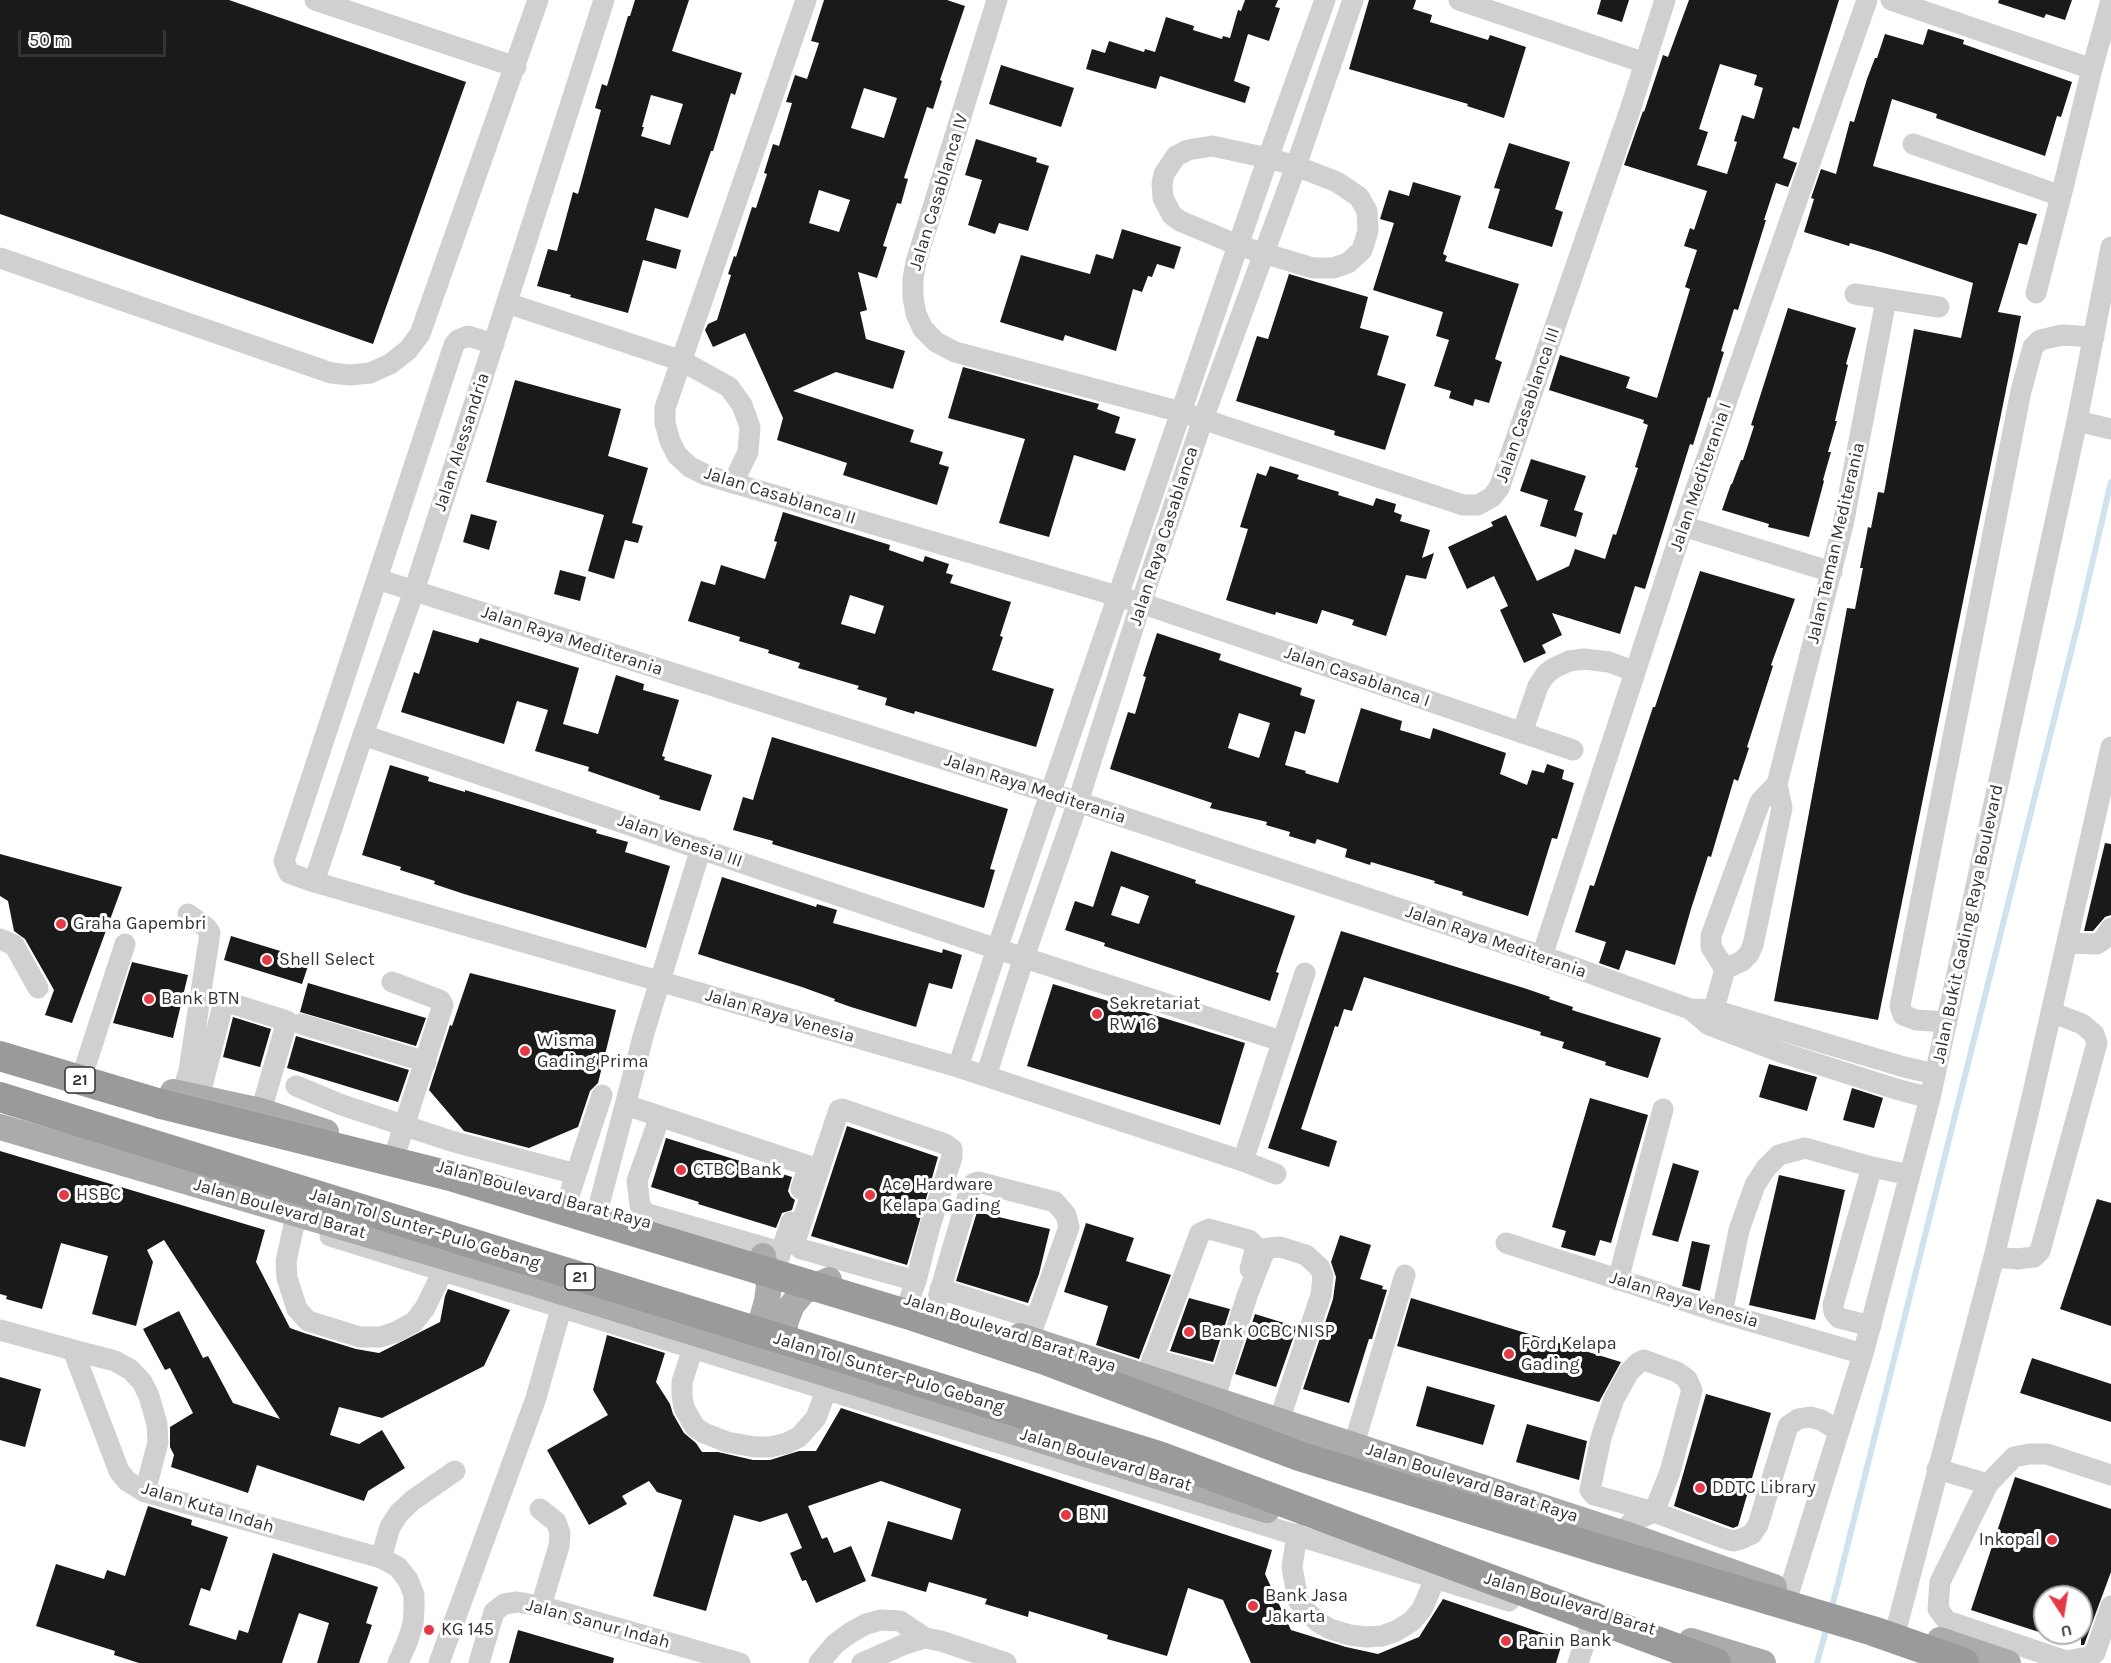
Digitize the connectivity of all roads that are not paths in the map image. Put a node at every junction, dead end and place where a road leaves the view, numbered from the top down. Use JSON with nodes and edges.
{"nodes":[{"id":1,"x":538,"y":0,"type":"edge"},
{"id":2,"x":604,"y":0,"type":"edge"},
{"id":3,"x":806,"y":0,"type":"edge"},
{"id":4,"x":997,"y":0,"type":"edge"},
{"id":5,"x":1325,"y":0,"type":"edge"},
{"id":6,"x":1353,"y":0,"type":"edge"},
{"id":7,"x":1459,"y":0,"type":"edge"},
{"id":8,"x":1665,"y":0,"type":"edge"},
{"id":9,"x":1867,"y":0,"type":"edge"},
{"id":10,"x":1891,"y":0,"type":"edge"},
{"id":11,"x":2111,"y":0,"type":"edge"},
{"id":12,"x":320,"y":1,"type":"edge"},
{"id":13,"x":1645,"y":63,"type":"junction"},
{"id":14,"x":516,"y":67,"type":"junction"},
{"id":15,"x":2092,"y":69,"type":"junction"},
{"id":16,"x":1913,"y":144,"type":"dead end"},
{"id":17,"x":1268,"y":158,"type":"junction"},
{"id":18,"x":1296,"y":166,"type":"junction"},
{"id":19,"x":2061,"y":196,"type":"junction"},
{"id":20,"x":1240,"y":246,"type":"junction"},
{"id":21,"x":2111,"y":247,"type":"edge"},
{"id":22,"x":1263,"y":254,"type":"junction"},
{"id":23,"x":0,"y":258,"type":"edge"},
{"id":24,"x":2036,"y":293,"type":"dead end"},
{"id":25,"x":1855,"y":294,"type":"dead end"},
{"id":26,"x":1886,"y":300,"type":"junction"},
{"id":27,"x":507,"y":303,"type":"junction"},
{"id":28,"x":1939,"y":307,"type":"dead end"},
{"id":29,"x":2094,"y":337,"type":"junction"},
{"id":30,"x":494,"y":344,"type":"junction"},
{"id":31,"x":682,"y":361,"type":"junction"},
{"id":32,"x":1181,"y":412,"type":"junction"},
{"id":33,"x":1203,"y":419,"type":"junction"},
{"id":34,"x":2077,"y":422,"type":"junction"},
{"id":35,"x":2106,"y":428,"type":"edge"},
{"id":36,"x":733,"y":483,"type":"junction"},
{"id":37,"x":1683,"y":526,"type":"junction"},
{"id":38,"x":1832,"y":572,"type":"junction"},
{"id":39,"x":377,"y":579,"type":"junction"},
{"id":40,"x":414,"y":591,"type":"junction"},
{"id":41,"x":1119,"y":597,"type":"junction"},
{"id":42,"x":1141,"y":603,"type":"junction"},
{"id":43,"x":1628,"y":669,"type":"dead end"},
{"id":44,"x":1522,"y":733,"type":"junction"},
{"id":45,"x":363,"y":735,"type":"junction"},
{"id":46,"x":2111,"y":747,"type":"edge"},
{"id":47,"x":1573,"y":750,"type":"dead end"},
{"id":48,"x":1778,"y":784,"type":"junction"},
{"id":49,"x":1051,"y":793,"type":"junction"},
{"id":50,"x":1078,"y":802,"type":"junction"},
{"id":51,"x":701,"y":848,"type":"junction"},
{"id":52,"x":314,"y":882,"type":"junction"},
{"id":53,"x":188,"y":914,"type":"dead end"},
{"id":54,"x":2111,"y":928,"type":"edge"},
{"id":55,"x":0,"y":939,"type":"edge"},
{"id":56,"x":2067,"y":943,"type":"junction"},
{"id":57,"x":125,"y":944,"type":"dead end"},
{"id":58,"x":997,"y":948,"type":"junction"},
{"id":59,"x":1542,"y":956,"type":"junction"},
{"id":60,"x":1024,"y":957,"type":"junction"},
{"id":61,"x":1725,"y":969,"type":"junction"},
{"id":62,"x":1305,"y":973,"type":"dead end"},
{"id":63,"x":392,"y":982,"type":"dead end"},
{"id":64,"x":659,"y":985,"type":"junction"},
{"id":65,"x":38,"y":988,"type":"dead end"},
{"id":66,"x":2051,"y":1012,"type":"junction"},
{"id":67,"x":1712,"y":1018,"type":"junction"},
{"id":68,"x":1947,"y":1022,"type":"junction"},
{"id":69,"x":300,"y":1024,"type":"dead end"},
{"id":70,"x":1814,"y":1040,"type":"junction"},
{"id":71,"x":0,"y":1041,"type":"edge"},
{"id":72,"x":1281,"y":1041,"type":"junction"},
{"id":73,"x":0,"y":1056,"type":"edge"},
{"id":74,"x":1808,"y":1061,"type":"junction"},
{"id":75,"x":426,"y":1062,"type":"junction"},
{"id":76,"x":85,"y":1067,"type":"junction"},
{"id":77,"x":958,"y":1067,"type":"junction"},
{"id":78,"x":1935,"y":1074,"type":"junction"},
{"id":79,"x":987,"y":1076,"type":"junction"},
{"id":80,"x":296,"y":1086,"type":"dead end"},
{"id":81,"x":603,"y":1095,"type":"dead end"},
{"id":82,"x":0,"y":1097,"type":"edge"},
{"id":83,"x":1930,"y":1098,"type":"junction"},
{"id":84,"x":181,"y":1099,"type":"junction"},
{"id":85,"x":626,"y":1105,"type":"junction"},
{"id":86,"x":1662,"y":1109,"type":"dead end"},
{"id":87,"x":261,"y":1111,"type":"junction"},
{"id":88,"x":660,"y":1116,"type":"junction"},
{"id":89,"x":404,"y":1125,"type":"junction"},
{"id":90,"x":0,"y":1127,"type":"edge"},
{"id":91,"x":0,"y":1138,"type":"edge"},
{"id":92,"x":395,"y":1154,"type":"junction"},
{"id":93,"x":1243,"y":1161,"type":"junction"},
{"id":94,"x":1872,"y":1167,"type":"junction"},
{"id":95,"x":576,"y":1174,"type":"junction"},
{"id":96,"x":1276,"y":1174,"type":"dead end"},
{"id":97,"x":1910,"y":1175,"type":"junction"},
{"id":98,"x":565,"y":1201,"type":"junction"},
{"id":99,"x":598,"y":1209,"type":"junction"},
{"id":100,"x":294,"y":1225,"type":"junction"},
{"id":101,"x":1506,"y":1243,"type":"dead end"},
{"id":102,"x":774,"y":1256,"type":"junction"},
{"id":103,"x":1994,"y":1257,"type":"junction"},
{"id":104,"x":443,"y":1271,"type":"junction"},
{"id":105,"x":1405,"y":1275,"type":"dead end"},
{"id":106,"x":834,"y":1278,"type":"junction"},
{"id":107,"x":1618,"y":1280,"type":"junction"},
{"id":108,"x":912,"y":1291,"type":"junction"},
{"id":109,"x":937,"y":1299,"type":"junction"},
{"id":110,"x":563,"y":1300,"type":"junction"},
{"id":111,"x":1722,"y":1313,"type":"junction"},
{"id":112,"x":1871,"y":1326,"type":"junction"},
{"id":113,"x":1032,"y":1329,"type":"junction"},
{"id":114,"x":0,"y":1330,"type":"edge"},
{"id":115,"x":737,"y":1346,"type":"junction"},
{"id":116,"x":693,"y":1348,"type":"junction"},
{"id":117,"x":74,"y":1350,"type":"junction"},
{"id":118,"x":1861,"y":1360,"type":"junction"},
{"id":119,"x":795,"y":1364,"type":"junction"},
{"id":120,"x":1149,"y":1368,"type":"junction"},
{"id":121,"x":826,"y":1390,"type":"junction"},
{"id":122,"x":1209,"y":1390,"type":"junction"},
{"id":123,"x":1280,"y":1420,"type":"junction"},
{"id":124,"x":1842,"y":1424,"type":"junction"},
{"id":125,"x":1354,"y":1444,"type":"junction"},
{"id":126,"x":1937,"y":1469,"type":"junction"},
{"id":127,"x":455,"y":1471,"type":"dead end"},
{"id":128,"x":2111,"y":1475,"type":"edge"},
{"id":129,"x":1988,"y":1484,"type":"junction"},
{"id":130,"x":145,"y":1492,"type":"junction"},
{"id":131,"x":540,"y":1509,"type":"dead end"},
{"id":132,"x":1653,"y":1512,"type":"junction"},
{"id":133,"x":1297,"y":1534,"type":"junction"},
{"id":134,"x":1625,"y":1534,"type":"junction"},
{"id":135,"x":381,"y":1558,"type":"junction"},
{"id":136,"x":1436,"y":1577,"type":"junction"},
{"id":137,"x":1794,"y":1594,"type":"junction"},
{"id":138,"x":541,"y":1606,"type":"junction"},
{"id":139,"x":2111,"y":1606,"type":"edge"},
{"id":140,"x":1593,"y":1620,"type":"junction"},
{"id":141,"x":1898,"y":1626,"type":"junction"},
{"id":142,"x":925,"y":1638,"type":"junction"},
{"id":143,"x":2066,"y":1662,"type":"edge"},
{"id":144,"x":398,"y":1663,"type":"edge"},
{"id":145,"x":439,"y":1663,"type":"edge"},
{"id":146,"x":479,"y":1663,"type":"edge"},
{"id":147,"x":740,"y":1663,"type":"edge"},
{"id":148,"x":819,"y":1663,"type":"edge"},
{"id":149,"x":862,"y":1663,"type":"edge"},
{"id":150,"x":1006,"y":1663,"type":"edge"},
{"id":151,"x":1578,"y":1663,"type":"edge"},
{"id":152,"x":1704,"y":1663,"type":"edge"},
{"id":153,"x":1716,"y":1663,"type":"edge"},
{"id":154,"x":1763,"y":1663,"type":"edge"},
{"id":155,"x":1964,"y":1663,"type":"edge"},
{"id":156,"x":2008,"y":1663,"type":"edge"}],
"edges":[{"from":1,"to":14,"type":"street"},
{"from":2,"to":27,"type":"street","name":"Jalan Alessandria"},
{"from":3,"to":31,"type":"street","name":"Jalan Casablanca II"},
{"from":4,"to":32,"type":"street","name":"Jalan Casablanca IV"},
{"from":5,"to":17,"type":"street","name":"Jalan Raya Casablanca"},
{"from":6,"to":18,"type":"street","name":"Jalan Raya Casablanca"},
{"from":7,"to":13,"type":"street"},
{"from":8,"to":13,"type":"street","name":"Jalan Casablanca III"},
{"from":9,"to":37,"type":"street","name":"Jalan Mediterania I"},
{"from":10,"to":15,"type":"street"},
{"from":11,"to":15,"type":"street"},
{"from":12,"to":14,"type":"street"},
{"from":13,"to":33,"type":"street","name":"Jalan Casablanca III"},
{"from":14,"to":23,"type":"street"},
{"from":15,"to":19,"type":"street"},
{"from":16,"to":19,"type":"street"},
{"from":17,"to":18,"type":"street"},
{"from":17,"to":20,"type":"street","name":"Jalan Raya Casablanca"},
{"from":17,"to":20,"type":"street"},
{"from":18,"to":22,"type":"street","name":"Jalan Raya Casablanca"},
{"from":18,"to":22,"type":"street"},
{"from":19,"to":24,"type":"street"},
{"from":20,"to":22,"type":"street"},
{"from":20,"to":32,"type":"street","name":"Jalan Raya Casablanca"},
{"from":21,"to":29,"type":"street","name":"Jalan Bukit Gading Raya Boulevard"},
{"from":22,"to":33,"type":"street","name":"Jalan Raya Casablanca"},
{"from":25,"to":26,"type":"street"},
{"from":26,"to":28,"type":"street"},
{"from":26,"to":38,"type":"street","name":"Jalan Taman Mediterania"},
{"from":27,"to":30,"type":"street","name":"Jalan Alessandria"},
{"from":27,"to":31,"type":"street"},
{"from":29,"to":34,"type":"street","name":"Jalan Bukit Gading Raya Boulevard"},
{"from":29,"to":68,"type":"street"},
{"from":30,"to":39,"type":"street","name":"Jalan Raya Venesia"},
{"from":30,"to":40,"type":"street","name":"Jalan Alessandria"},
{"from":31,"to":36,"type":"street"},
{"from":31,"to":36,"type":"street","name":"Jalan Casablanca II"},
{"from":32,"to":33,"type":"street","name":"Jalan Casablanca III"},
{"from":32,"to":41,"type":"street","name":"Jalan Raya Casablanca"},
{"from":33,"to":42,"type":"street","name":"Jalan Raya Casablanca"},
{"from":34,"to":35,"type":"street"},
{"from":34,"to":68,"type":"street","name":"Jalan Bukit Gading Raya Boulevard"},
{"from":36,"to":41,"type":"street","name":"Jalan Casablanca II"},
{"from":37,"to":38,"type":"street"},
{"from":37,"to":59,"type":"street","name":"Jalan Mediterania I"},
{"from":38,"to":48,"type":"street","name":"Jalan Taman Mediterania"},
{"from":39,"to":40,"type":"street","name":"Jalan Raya Mediterania"},
{"from":39,"to":52,"type":"street","name":"Jalan Raya Venesia"},
{"from":40,"to":45,"type":"street","name":"Jalan Alessandria"},
{"from":40,"to":49,"type":"street","name":"Jalan Raya Mediterania"},
{"from":41,"to":42,"type":"street","name":"Jalan Casablanca II"},
{"from":41,"to":49,"type":"street","name":"Jalan Raya Casablanca"},
{"from":42,"to":44,"type":"street","name":"Jalan Casablanca I"},
{"from":42,"to":50,"type":"street","name":"Jalan Raya Casablanca"},
{"from":43,"to":44,"type":"street"},
{"from":44,"to":47,"type":"street","name":"Jalan Casablanca I"},
{"from":45,"to":51,"type":"street","name":"Jalan Venesia III"},
{"from":45,"to":52,"type":"street","name":"Jalan Alessandria"},
{"from":46,"to":56,"type":"street"},
{"from":48,"to":61,"type":"street","name":"Jalan Taman Mediterania"},
{"from":48,"to":61,"type":"street","name":"Jalan Taman Mediterania"},
{"from":49,"to":50,"type":"street","name":"Jalan Raya Mediterania"},
{"from":49,"to":58,"type":"street","name":"Jalan Raya Casablanca"},
{"from":50,"to":59,"type":"street","name":"Jalan Raya Mediterania"},
{"from":50,"to":60,"type":"street","name":"Jalan Raya Casablanca"},
{"from":51,"to":58,"type":"street","name":"Jalan Venesia III"},
{"from":51,"to":64,"type":"street"},
{"from":52,"to":64,"type":"street","name":"Jalan Raya Venesia"},
{"from":53,"to":84,"type":"street"},
{"from":54,"to":56,"type":"street"},
{"from":55,"to":65,"type":"street"},
{"from":56,"to":66,"type":"street"},
{"from":57,"to":76,"type":"street"},
{"from":58,"to":60,"type":"street","name":"Jalan Venesia III"},
{"from":58,"to":77,"type":"street","name":"Jalan Raya Casablanca"},
{"from":59,"to":67,"type":"street","name":"Jalan Raya Mediterania"},
{"from":60,"to":72,"type":"street","name":"Jalan Venesia III"},
{"from":60,"to":79,"type":"street","name":"Jalan Raya Casablanca"},
{"from":61,"to":67,"type":"street"},
{"from":62,"to":72,"type":"street"},
{"from":63,"to":75,"type":"street"},
{"from":64,"to":77,"type":"street","name":"Jalan Raya Venesia"},
{"from":64,"to":85,"type":"street"},
{"from":66,"to":103,"type":"street"},
{"from":66,"to":103,"type":"street"},
{"from":67,"to":70,"type":"street","name":"Jalan Raya Mediterania"},
{"from":67,"to":74,"type":"street","name":"Jalan Raya Mediterania"},
{"from":68,"to":78,"type":"street","name":"Jalan Bukit Gading Raya Boulevard"},
{"from":69,"to":75,"type":"street"},
{"from":70,"to":74,"type":"street"},
{"from":70,"to":78,"type":"street","name":"Jalan Raya Mediterania"},
{"from":71,"to":76,"type":"main road","name":"Jalan Boulevard Barat Raya"},
{"from":72,"to":93,"type":"street"},
{"from":73,"to":84,"type":"highway","number":"21"},
{"from":74,"to":83,"type":"street","name":"Jalan Raya Mediterania"},
{"from":75,"to":89,"type":"street"},
{"from":76,"to":84,"type":"main road","name":"Jalan Boulevard Barat Raya"},
{"from":77,"to":79,"type":"street","name":"Jalan Raya Venesia"},
{"from":78,"to":83,"type":"street","name":"Jalan Bukit Gading Raya Boulevard"},
{"from":79,"to":93,"type":"street","name":"Jalan Raya Venesia"},
{"from":80,"to":89,"type":"street"},
{"from":81,"to":95,"type":"street"},
{"from":82,"to":153,"type":"highway","name":"Jalan Tol Sunter–Pulo Gebang","number":"21","bridge":true},
{"from":83,"to":97,"type":"street","name":"Jalan Bukit Gading Raya Boulevard"},
{"from":84,"to":87,"type":"main road","name":"Jalan Boulevard Barat Raya"},
{"from":84,"to":87,"type":"street"},
{"from":84,"to":155,"type":"highway","bridge":true},
{"from":85,"to":88,"type":"street"},
{"from":85,"to":99,"type":"street"},
{"from":86,"to":107,"type":"street"},
{"from":87,"to":92,"type":"main road","name":"Jalan Boulevard Barat Raya"},
{"from":88,"to":102,"type":"street"},
{"from":88,"to":102,"type":"street"},
{"from":89,"to":92,"type":"street"},
{"from":89,"to":95,"type":"street"},
{"from":90,"to":110,"type":"main road","name":"Jalan Boulevard Barat"},
{"from":91,"to":100,"type":"street"},
{"from":92,"to":98,"type":"main road","name":"Jalan Boulevard Barat Raya"},
{"from":93,"to":96,"type":"street","name":"Jalan Raya Venesia"},
{"from":94,"to":97,"type":"street"},
{"from":94,"to":111,"type":"street"},
{"from":94,"to":112,"type":"street"},
{"from":95,"to":98,"type":"street"},
{"from":97,"to":112,"type":"street","name":"Jalan Bukit Gading Raya Boulevard"},
{"from":98,"to":99,"type":"main road","name":"Jalan Boulevard Barat Raya"},
{"from":99,"to":102,"type":"main road","name":"Jalan Boulevard Barat Raya"},
{"from":100,"to":104,"type":"street"},
{"from":100,"to":104,"type":"street"},
{"from":101,"to":107,"type":"street","name":"Jalan Raya Venesia"},
{"from":102,"to":106,"type":"main road","name":"Jalan Boulevard Barat Raya"},
{"from":102,"to":115,"type":"main road"},
{"from":103,"to":126,"type":"street"},
{"from":104,"to":110,"type":"street"},
{"from":105,"to":125,"type":"street"},
{"from":106,"to":108,"type":"main road","name":"Jalan Boulevard Barat Raya"},
{"from":106,"to":119,"type":"main road"},
{"from":107,"to":111,"type":"street","name":"Jalan Raya Venesia"},
{"from":108,"to":108,"type":"street"},
{"from":108,"to":109,"type":"main road","name":"Jalan Boulevard Barat Raya"},
{"from":109,"to":113,"type":"main road","name":"Jalan Boulevard Barat Raya"},
{"from":109,"to":113,"type":"street"},
{"from":110,"to":115,"type":"main road","name":"Jalan Boulevard Barat"},
{"from":110,"to":116,"type":"street"},
{"from":110,"to":145,"type":"street"},
{"from":111,"to":118,"type":"street","name":"Jalan Raya Venesia"},
{"from":112,"to":118,"type":"street","name":"Jalan Bukit Gading Raya Boulevard"},
{"from":113,"to":120,"type":"main road","name":"Jalan Boulevard Barat Raya"},
{"from":114,"to":117,"type":"street"},
{"from":115,"to":119,"type":"main road","name":"Jalan Boulevard Barat"},
{"from":116,"to":121,"type":"street"},
{"from":116,"to":121,"type":"street"},
{"from":117,"to":130,"type":"street","name":"Jalan Kuta Indah"},
{"from":117,"to":130,"type":"street"},
{"from":118,"to":124,"type":"street","name":"Jalan Bukit Gading Raya Boulevard"},
{"from":119,"to":140,"type":"main road","name":"Jalan Boulevard Barat"},
{"from":120,"to":122,"type":"main road","name":"Jalan Boulevard Barat Raya"},
{"from":120,"to":122,"type":"street"},
{"from":121,"to":133,"type":"street"},
{"from":122,"to":123,"type":"main road","name":"Jalan Boulevard Barat Raya"},
{"from":122,"to":123,"type":"street"},
{"from":123,"to":125,"type":"main road","name":"Jalan Boulevard Barat Raya"},
{"from":124,"to":132,"type":"street"},
{"from":124,"to":137,"type":"street","name":"Jalan Bukit Gading Raya Boulevard"},
{"from":125,"to":134,"type":"main road","name":"Jalan Boulevard Barat Raya"},
{"from":126,"to":129,"type":"street"},
{"from":126,"to":141,"type":"street"},
{"from":127,"to":135,"type":"street"},
{"from":128,"to":129,"type":"street"},
{"from":129,"to":143,"type":"street"},
{"from":130,"to":135,"type":"street","name":"Jalan Kuta Indah"},
{"from":131,"to":138,"type":"street"},
{"from":132,"to":132,"type":"street"},
{"from":132,"to":134,"type":"street"},
{"from":133,"to":136,"type":"street"},
{"from":133,"to":136,"type":"street"},
{"from":134,"to":137,"type":"main road","name":"Jalan Boulevard Barat Raya"},
{"from":135,"to":144,"type":"street","name":"Jalan Kuta Indah"},
{"from":136,"to":140,"type":"street"},
{"from":137,"to":141,"type":"main road","name":"Jalan Boulevard Barat Raya"},
{"from":138,"to":146,"type":"street","name":"Jalan Sanur Indah"},
{"from":138,"to":147,"type":"street","name":"Jalan Sanur Indah"},
{"from":139,"to":143,"type":"street"},
{"from":140,"to":151,"type":"street"},
{"from":140,"to":152,"type":"street"},
{"from":140,"to":154,"type":"main road","name":"Jalan Boulevard Barat"},
{"from":141,"to":156,"type":"main road","name":"Jalan Boulevard Barat Raya"},
{"from":142,"to":148,"type":"street"},
{"from":142,"to":149,"type":"street"},
{"from":142,"to":150,"type":"street"}]}
